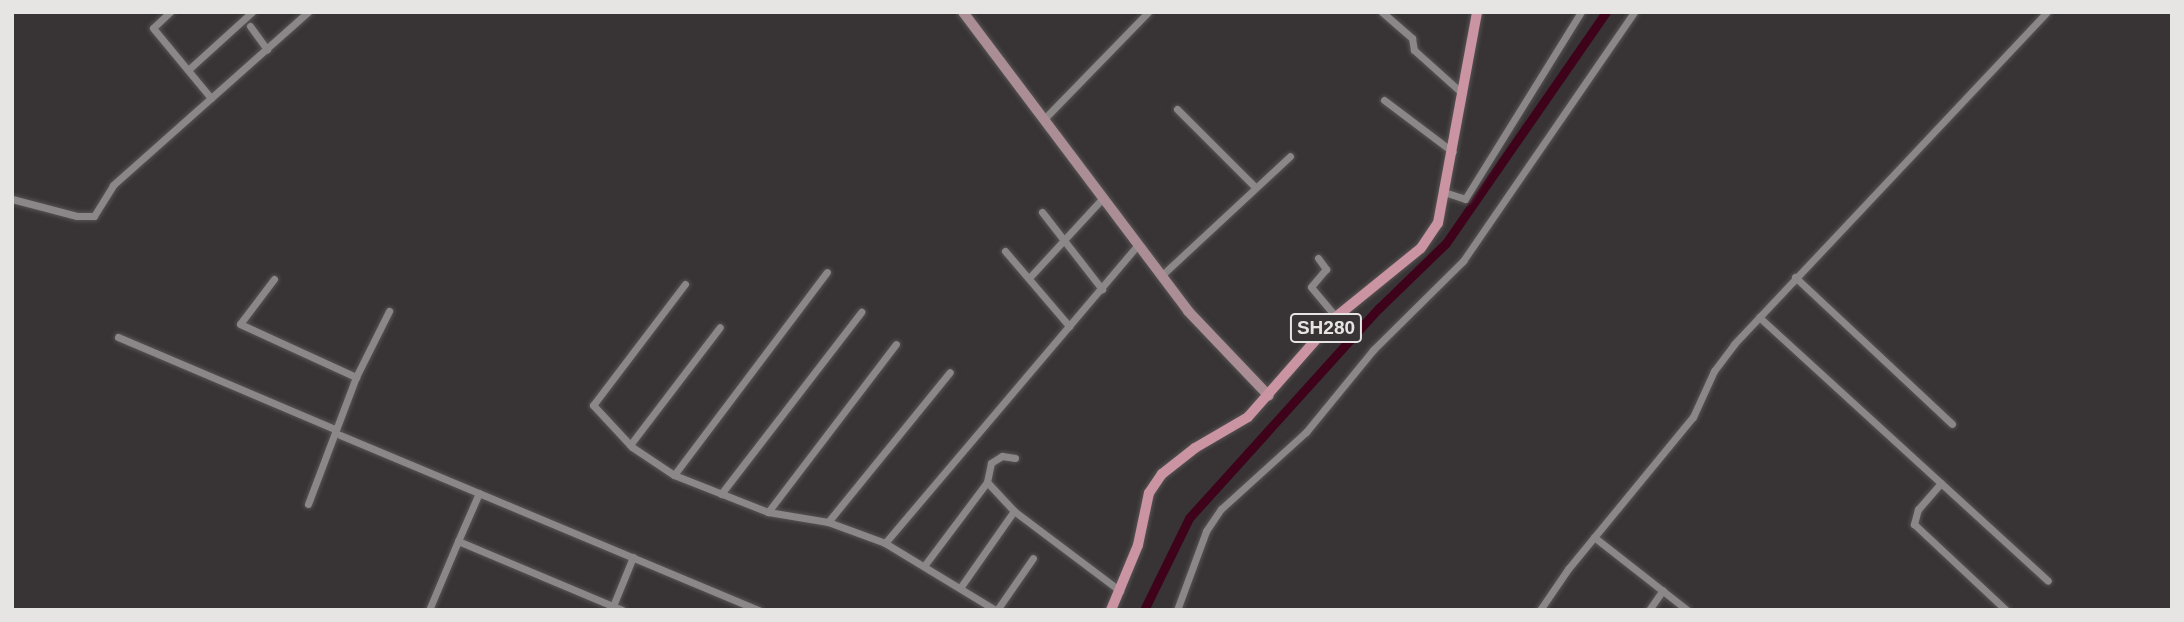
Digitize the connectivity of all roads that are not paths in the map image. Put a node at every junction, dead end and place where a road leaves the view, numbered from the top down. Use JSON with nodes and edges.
{"nodes":[{"id":1,"x":170,"y":12,"type":"edge"},
{"id":2,"x":252,"y":12,"type":"edge"},
{"id":3,"x":309,"y":12,"type":"edge"},
{"id":4,"x":963,"y":12,"type":"edge"},
{"id":5,"x":1149,"y":12,"type":"edge"},
{"id":6,"x":1382,"y":12,"type":"edge"},
{"id":7,"x":1581,"y":12,"type":"edge"},
{"id":8,"x":1634,"y":12,"type":"edge"},
{"id":9,"x":2047,"y":12,"type":"edge"},
{"id":10,"x":1476,"y":13,"type":"edge"},
{"id":11,"x":250,"y":26,"type":"dead end"},
{"id":12,"x":267,"y":49,"type":"junction"},
{"id":13,"x":188,"y":70,"type":"junction"},
{"id":14,"x":1462,"y":93,"type":"junction"},
{"id":15,"x":211,"y":98,"type":"junction"},
{"id":16,"x":1384,"y":100,"type":"dead end"},
{"id":17,"x":1177,"y":109,"type":"dead end"},
{"id":18,"x":1046,"y":117,"type":"junction"},
{"id":19,"x":1453,"y":152,"type":"junction"},
{"id":20,"x":1290,"y":156,"type":"dead end"},
{"id":21,"x":1255,"y":187,"type":"junction"},
{"id":22,"x":1447,"y":193,"type":"junction"},
{"id":23,"x":12,"y":199,"type":"edge"},
{"id":24,"x":1102,"y":200,"type":"junction"},
{"id":25,"x":1042,"y":212,"type":"dead end"},
{"id":26,"x":1063,"y":239,"type":"junction"},
{"id":27,"x":1138,"y":245,"type":"junction"},
{"id":28,"x":1005,"y":251,"type":"dead end"},
{"id":29,"x":1318,"y":258,"type":"dead end"},
{"id":30,"x":827,"y":272,"type":"dead end"},
{"id":31,"x":1161,"y":276,"type":"junction"},
{"id":32,"x":1795,"y":277,"type":"junction"},
{"id":33,"x":1029,"y":278,"type":"junction"},
{"id":34,"x":274,"y":279,"type":"dead end"},
{"id":35,"x":685,"y":284,"type":"dead end"},
{"id":36,"x":1102,"y":289,"type":"junction"},
{"id":37,"x":389,"y":311,"type":"dead end"},
{"id":38,"x":861,"y":312,"type":"dead end"},
{"id":39,"x":1336,"y":317,"type":"junction"},
{"id":40,"x":1759,"y":317,"type":"junction"},
{"id":41,"x":1069,"y":326,"type":"junction"},
{"id":42,"x":720,"y":327,"type":"dead end"},
{"id":43,"x":118,"y":337,"type":"dead end"},
{"id":44,"x":896,"y":344,"type":"dead end"},
{"id":45,"x":950,"y":372,"type":"dead end"},
{"id":46,"x":356,"y":377,"type":"junction"},
{"id":47,"x":1269,"y":396,"type":"junction"},
{"id":48,"x":1952,"y":424,"type":"dead end"},
{"id":49,"x":338,"y":432,"type":"junction"},
{"id":50,"x":630,"y":445,"type":"junction"},
{"id":51,"x":1015,"y":458,"type":"dead end"},
{"id":52,"x":674,"y":475,"type":"junction"},
{"id":53,"x":987,"y":482,"type":"junction"},
{"id":54,"x":1941,"y":483,"type":"junction"},
{"id":55,"x":479,"y":493,"type":"junction"},
{"id":56,"x":721,"y":494,"type":"junction"},
{"id":57,"x":308,"y":503,"type":"dead end"},
{"id":58,"x":1014,"y":511,"type":"junction"},
{"id":59,"x":768,"y":512,"type":"junction"},
{"id":60,"x":828,"y":522,"type":"junction"},
{"id":61,"x":1594,"y":537,"type":"junction"},
{"id":62,"x":458,"y":541,"type":"junction"},
{"id":63,"x":885,"y":543,"type":"junction"},
{"id":64,"x":633,"y":557,"type":"junction"},
{"id":65,"x":1034,"y":558,"type":"dead end"},
{"id":66,"x":924,"y":566,"type":"junction"},
{"id":67,"x":2048,"y":581,"type":"dead end"},
{"id":68,"x":960,"y":588,"type":"junction"},
{"id":69,"x":1663,"y":590,"type":"junction"},
{"id":70,"x":1122,"y":593,"type":"junction"},
{"id":71,"x":613,"y":606,"type":"junction"},
{"id":72,"x":429,"y":610,"type":"edge"},
{"id":73,"x":622,"y":610,"type":"edge"},
{"id":74,"x":759,"y":610,"type":"edge"},
{"id":75,"x":996,"y":610,"type":"edge"},
{"id":76,"x":1111,"y":610,"type":"edge"},
{"id":77,"x":1177,"y":610,"type":"edge"},
{"id":78,"x":1541,"y":610,"type":"edge"},
{"id":79,"x":1648,"y":610,"type":"edge"},
{"id":80,"x":1687,"y":610,"type":"edge"},
{"id":81,"x":2006,"y":610,"type":"edge"}],
"edges":[{"from":1,"to":13,"type":"street"},
{"from":2,"to":13,"type":"street"},
{"from":3,"to":12,"type":"street"},
{"from":4,"to":18,"type":"main road"},
{"from":5,"to":18,"type":"street"},
{"from":6,"to":14,"type":"street"},
{"from":7,"to":22,"type":"street"},
{"from":8,"to":77,"type":"street"},
{"from":9,"to":32,"type":"street"},
{"from":10,"to":14,"type":"main road","number":"SH280"},
{"from":11,"to":12,"type":"street"},
{"from":12,"to":15,"type":"street"},
{"from":13,"to":15,"type":"street"},
{"from":14,"to":19,"type":"main road","number":"SH280"},
{"from":15,"to":23,"type":"street"},
{"from":16,"to":19,"type":"street"},
{"from":17,"to":21,"type":"street"},
{"from":18,"to":24,"type":"main road"},
{"from":19,"to":22,"type":"main road","number":"SH280"},
{"from":20,"to":21,"type":"street"},
{"from":21,"to":31,"type":"street"},
{"from":22,"to":39,"type":"main road","number":"SH280"},
{"from":24,"to":26,"type":"street"},
{"from":24,"to":27,"type":"main road"},
{"from":25,"to":26,"type":"street"},
{"from":26,"to":33,"type":"street"},
{"from":26,"to":36,"type":"street"},
{"from":27,"to":31,"type":"main road"},
{"from":27,"to":36,"type":"street"},
{"from":28,"to":33,"type":"street"},
{"from":29,"to":39,"type":"street"},
{"from":30,"to":52,"type":"street"},
{"from":31,"to":47,"type":"main road"},
{"from":32,"to":40,"type":"street"},
{"from":32,"to":48,"type":"street"},
{"from":33,"to":41,"type":"street"},
{"from":34,"to":46,"type":"street"},
{"from":35,"to":50,"type":"street"},
{"from":36,"to":41,"type":"street"},
{"from":37,"to":46,"type":"street"},
{"from":38,"to":56,"type":"street"},
{"from":39,"to":47,"type":"main road","number":"SH280"},
{"from":40,"to":54,"type":"street"},
{"from":40,"to":61,"type":"street"},
{"from":41,"to":63,"type":"street"},
{"from":42,"to":50,"type":"street"},
{"from":43,"to":49,"type":"street"},
{"from":44,"to":59,"type":"street"},
{"from":45,"to":60,"type":"street"},
{"from":46,"to":49,"type":"street"},
{"from":47,"to":70,"type":"main road","number":"SH280"},
{"from":49,"to":55,"type":"street"},
{"from":49,"to":57,"type":"street"},
{"from":50,"to":52,"type":"street"},
{"from":51,"to":53,"type":"street"},
{"from":52,"to":56,"type":"street"},
{"from":53,"to":58,"type":"street"},
{"from":53,"to":66,"type":"street"},
{"from":54,"to":67,"type":"street"},
{"from":54,"to":81,"type":"street"},
{"from":55,"to":62,"type":"street"},
{"from":55,"to":64,"type":"street"},
{"from":56,"to":59,"type":"street"},
{"from":58,"to":68,"type":"street"},
{"from":58,"to":70,"type":"street"},
{"from":59,"to":60,"type":"street"},
{"from":60,"to":63,"type":"street"},
{"from":61,"to":69,"type":"street"},
{"from":61,"to":78,"type":"street"},
{"from":62,"to":71,"type":"street"},
{"from":62,"to":72,"type":"street"},
{"from":63,"to":66,"type":"street"},
{"from":64,"to":71,"type":"street"},
{"from":64,"to":74,"type":"street"},
{"from":65,"to":75,"type":"street"},
{"from":66,"to":68,"type":"street"},
{"from":68,"to":75,"type":"street"},
{"from":69,"to":79,"type":"street"},
{"from":69,"to":80,"type":"street"},
{"from":70,"to":76,"type":"main road","number":"SH280"},
{"from":71,"to":73,"type":"street"}]}
